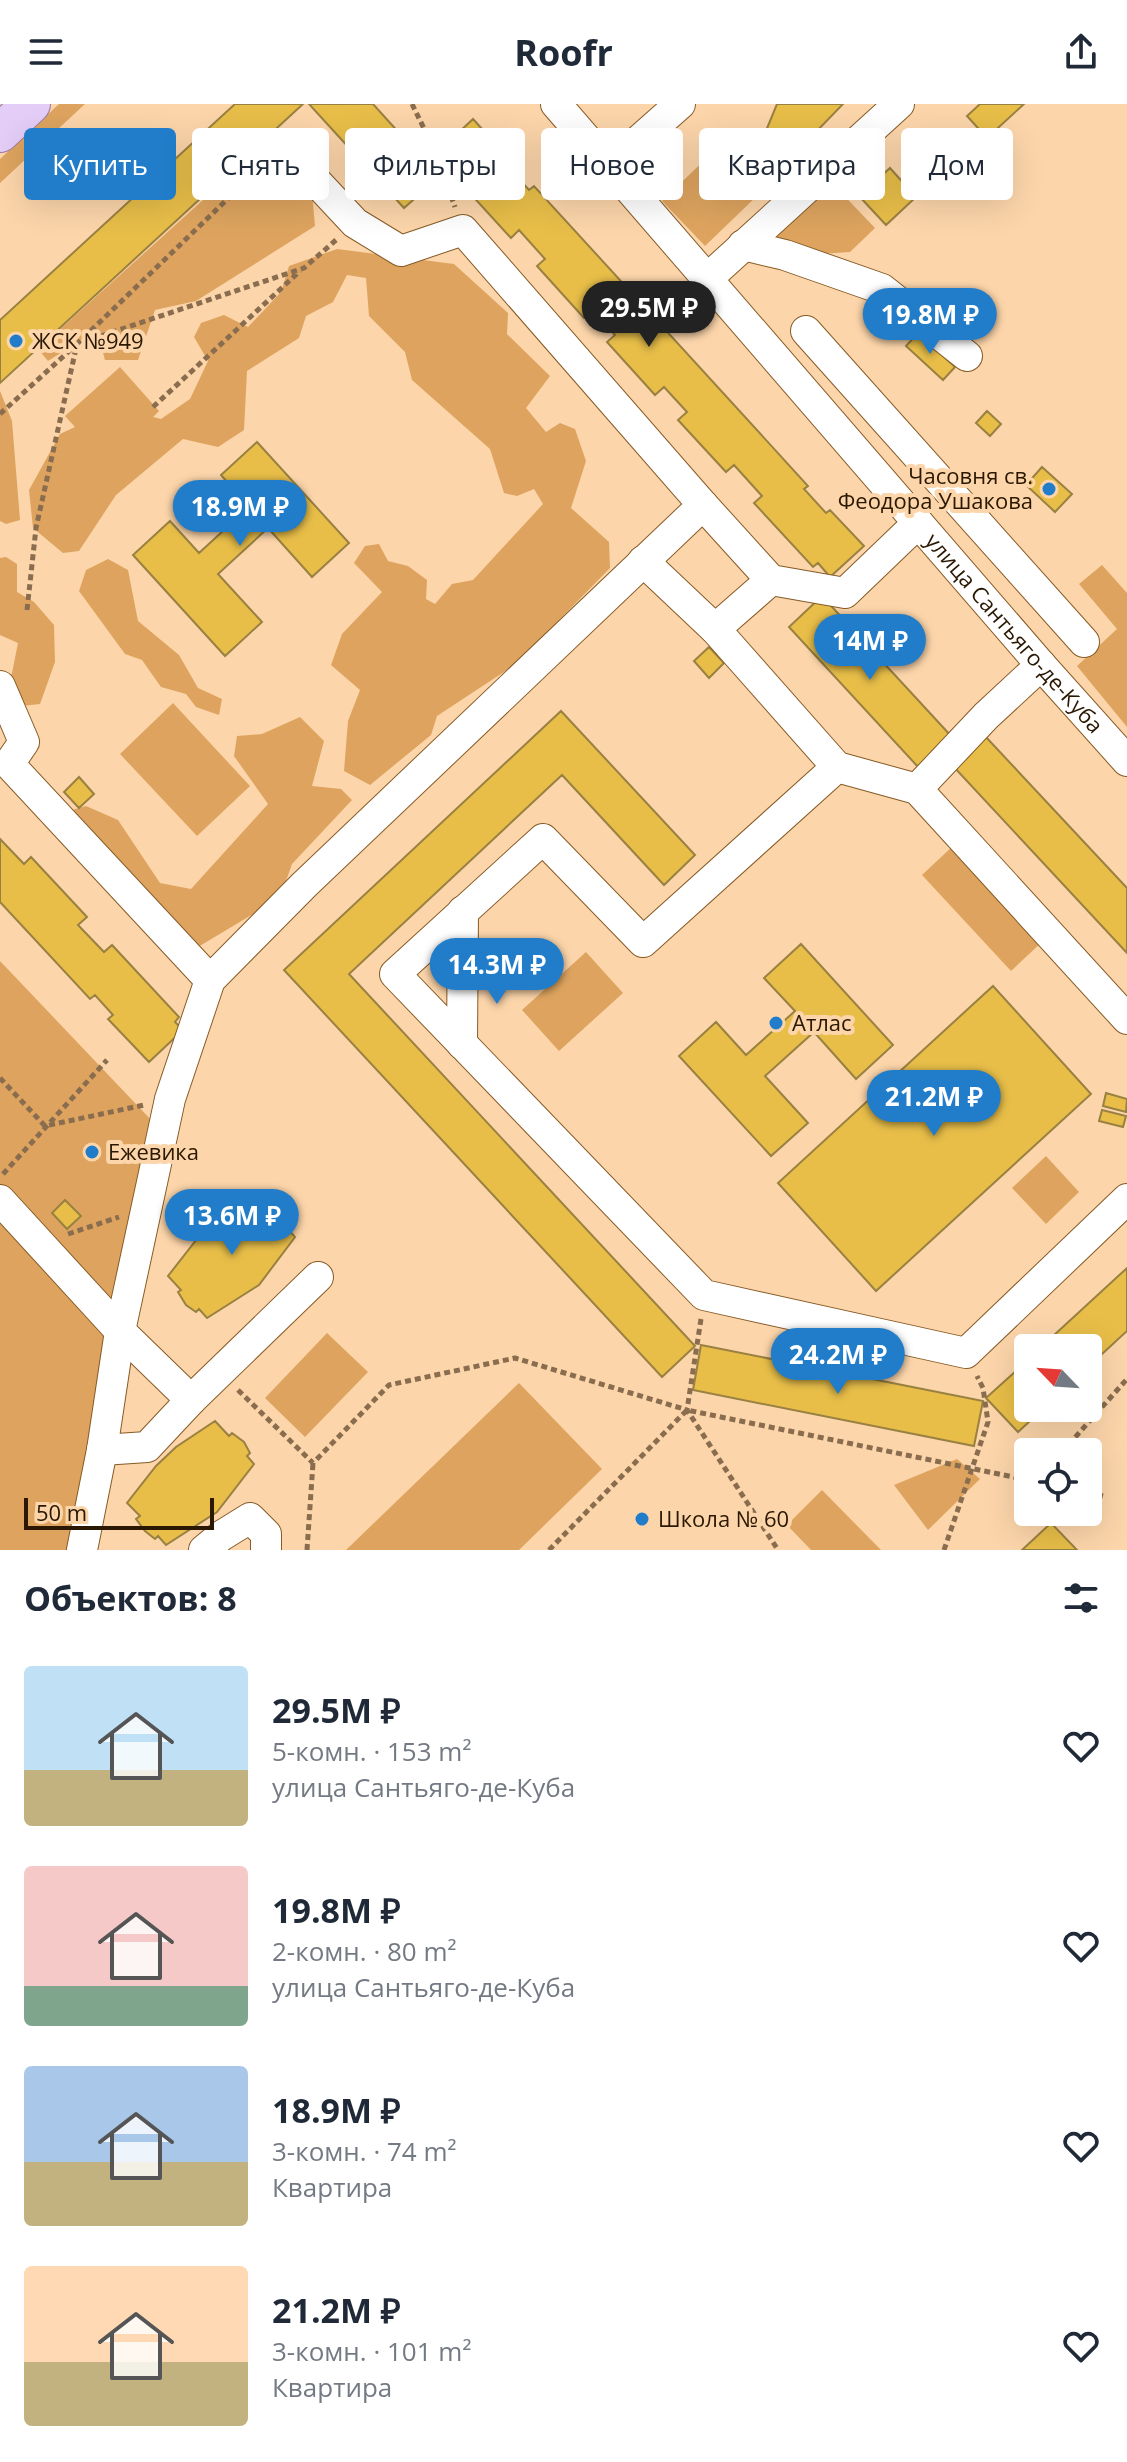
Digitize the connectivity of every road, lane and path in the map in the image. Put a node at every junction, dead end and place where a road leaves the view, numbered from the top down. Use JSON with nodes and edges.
{"nodes":[{"id":1,"x":31,"y":104,"type":"edge"},
{"id":2,"x":412,"y":104,"type":"edge"},
{"id":3,"x":556,"y":104,"type":"edge"},
{"id":4,"x":680,"y":104,"type":"edge"},
{"id":5,"x":899,"y":104,"type":"edge"},
{"id":6,"x":577,"y":128,"type":"edge"},
{"id":7,"x":653,"y":128,"type":"edge"},
{"id":8,"x":0,"y":133,"type":"edge"},
{"id":9,"x":329,"y":195,"type":"edge"},
{"id":10,"x":227,"y":200,"type":"edge"},
{"id":11,"x":639,"y":200,"type":"edge"},
{"id":12,"x":355,"y":223,"type":"junction"},
{"id":13,"x":463,"y":230,"type":"junction"},
{"id":14,"x":743,"y":245,"type":"junction"},
{"id":15,"x":304,"y":268,"type":"junction"},
{"id":16,"x":707,"y":279,"type":"junction"},
{"id":17,"x":806,"y":331,"type":"dead end"},
{"id":18,"x":77,"y":344,"type":"junction"},
{"id":19,"x":967,"y":356,"type":"dead end"},
{"id":20,"x":153,"y":407,"type":"dead end"},
{"id":21,"x":0,"y":414,"type":"edge"},
{"id":22,"x":703,"y":505,"type":"junction"},
{"id":23,"x":918,"y":523,"type":"junction"},
{"id":24,"x":980,"y":526,"type":"junction"},
{"id":25,"x":947,"y":556,"type":"junction"},
{"id":26,"x":643,"y":561,"type":"junction"},
{"id":27,"x":771,"y":580,"type":"junction"},
{"id":28,"x":27,"y":610,"type":"dead end"},
{"id":29,"x":715,"y":629,"type":"junction"},
{"id":30,"x":1084,"y":642,"type":"dead end"},
{"id":31,"x":1041,"y":665,"type":"junction"},
{"id":32,"x":0,"y":686,"type":"edge"},
{"id":33,"x":1127,"y":761,"type":"edge"},
{"id":34,"x":837,"y":767,"type":"junction"},
{"id":35,"x":917,"y":789,"type":"junction"},
{"id":36,"x":463,"y":911,"type":"junction"},
{"id":37,"x":210,"y":980,"type":"junction"},
{"id":38,"x":1127,"y":1019,"type":"edge"},
{"id":39,"x":462,"y":1044,"type":"junction"},
{"id":40,"x":107,"y":1060,"type":"dead end"},
{"id":41,"x":0,"y":1078,"type":"edge"},
{"id":42,"x":170,"y":1099,"type":"junction"},
{"id":43,"x":45,"y":1126,"type":"junction"},
{"id":44,"x":0,"y":1178,"type":"edge"},
{"id":45,"x":1127,"y":1199,"type":"edge"},
{"id":46,"x":0,"y":1200,"type":"edge"},
{"id":47,"x":147,"y":1207,"type":"junction"},
{"id":48,"x":40,"y":1243,"type":"junction"},
{"id":49,"x":318,"y":1277,"type":"dead end"},
{"id":50,"x":704,"y":1295,"type":"junction"},
{"id":51,"x":120,"y":1331,"type":"junction"},
{"id":52,"x":966,"y":1353,"type":"junction"},
{"id":53,"x":220,"y":1372,"type":"junction"},
{"id":54,"x":1126,"y":1382,"type":"edge"},
{"id":55,"x":191,"y":1400,"type":"junction"},
{"id":56,"x":687,"y":1410,"type":"junction"},
{"id":57,"x":1075,"y":1438,"type":"edge"},
{"id":58,"x":102,"y":1450,"type":"junction"},
{"id":59,"x":313,"y":1463,"type":"junction"},
{"id":60,"x":971,"y":1468,"type":"junction"},
{"id":61,"x":1014,"y":1477,"type":"edge"},
{"id":62,"x":82,"y":1550,"type":"edge"},
{"id":63,"x":204,"y":1550,"type":"edge"},
{"id":64,"x":266,"y":1550,"type":"edge"},
{"id":65,"x":307,"y":1550,"type":"edge"},
{"id":66,"x":549,"y":1550,"type":"edge"},
{"id":67,"x":778,"y":1550,"type":"edge"},
{"id":68,"x":944,"y":1550,"type":"edge"}],
"edges":[{"from":1,"to":8,"type":"main road"},
{"from":2,"to":13,"type":"path"},
{"from":3,"to":6,"type":"street","name":"улица Сантьяго-де-Куба"},
{"from":4,"to":7,"type":"street"},
{"from":5,"to":14,"type":"street"},
{"from":9,"to":12,"type":"street"},
{"from":10,"to":18,"type":"path"},
{"from":11,"to":16,"type":"street","name":"улица Сантьяго-де-Куба"},
{"from":12,"to":13,"type":"street"},
{"from":12,"to":15,"type":"path"},
{"from":13,"to":22,"type":"street"},
{"from":14,"to":16,"type":"street"},
{"from":14,"to":19,"type":"street"},
{"from":15,"to":18,"type":"path"},
{"from":15,"to":20,"type":"path"},
{"from":16,"to":23,"type":"street","name":"улица Сантьяго-де-Куба"},
{"from":17,"to":24,"type":"street"},
{"from":18,"to":21,"type":"path"},
{"from":18,"to":28,"type":"path"},
{"from":22,"to":26,"type":"street"},
{"from":22,"to":27,"type":"street"},
{"from":23,"to":25,"type":"street","name":"улица Сантьяго-де-Куба"},
{"from":23,"to":27,"type":"street"},
{"from":24,"to":25,"type":"street"},
{"from":24,"to":30,"type":"street"},
{"from":25,"to":31,"type":"street","name":"улица Сантьяго-де-Куба"},
{"from":26,"to":29,"type":"street"},
{"from":26,"to":37,"type":"street"},
{"from":27,"to":29,"type":"street"},
{"from":29,"to":34,"type":"street"},
{"from":31,"to":33,"type":"street","name":"улица Сантьяго-де-Куба"},
{"from":31,"to":35,"type":"street"},
{"from":32,"to":37,"type":"street"},
{"from":34,"to":35,"type":"street"},
{"from":34,"to":36,"type":"street"},
{"from":35,"to":38,"type":"street"},
{"from":36,"to":39,"type":"street"},
{"from":36,"to":39,"type":"street"},
{"from":37,"to":42,"type":"street"},
{"from":39,"to":50,"type":"street"},
{"from":40,"to":43,"type":"path"},
{"from":41,"to":43,"type":"path"},
{"from":42,"to":43,"type":"path"},
{"from":42,"to":47,"type":"street"},
{"from":43,"to":44,"type":"path"},
{"from":45,"to":52,"type":"street"},
{"from":46,"to":48,"type":"street"},
{"from":47,"to":48,"type":"path"},
{"from":47,"to":51,"type":"street"},
{"from":48,"to":51,"type":"street"},
{"from":49,"to":53,"type":"street"},
{"from":50,"to":52,"type":"street"},
{"from":50,"to":56,"type":"path"},
{"from":51,"to":55,"type":"street"},
{"from":51,"to":58,"type":"street"},
{"from":52,"to":60,"type":"path"},
{"from":53,"to":55,"type":"street"},
{"from":53,"to":59,"type":"path"},
{"from":54,"to":57,"type":"path"},
{"from":55,"to":58,"type":"street"},
{"from":56,"to":59,"type":"path"},
{"from":56,"to":60,"type":"path"},
{"from":56,"to":66,"type":"path"},
{"from":56,"to":67,"type":"path"},
{"from":58,"to":62,"type":"street"},
{"from":59,"to":65,"type":"path"},
{"from":60,"to":61,"type":"path"},
{"from":60,"to":68,"type":"path"},
{"from":63,"to":64,"type":"street"}]}
